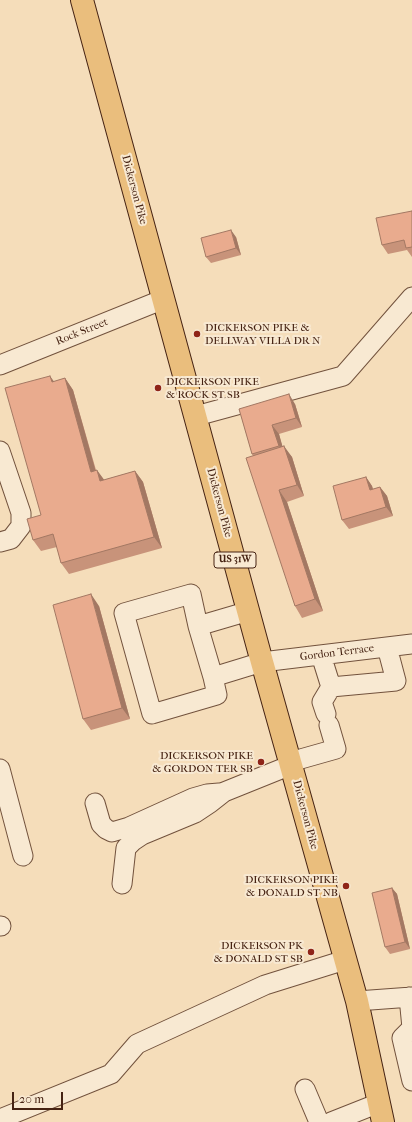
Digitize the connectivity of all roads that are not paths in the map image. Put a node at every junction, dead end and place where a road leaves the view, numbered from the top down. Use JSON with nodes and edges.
{"nodes":[{"id":1,"x":82,"y":0,"type":"edge"},
{"id":2,"x":412,"y":297,"type":"edge"},
{"id":3,"x":164,"y":299,"type":"junction"},
{"id":4,"x":0,"y":365,"type":"edge"},
{"id":5,"x":196,"y":416,"type":"junction"},
{"id":6,"x":0,"y":451,"type":"edge"},
{"id":7,"x":0,"y":542,"type":"edge"},
{"id":8,"x":249,"y":611,"type":"junction"},
{"id":9,"x":198,"y":626,"type":"junction"},
{"id":10,"x":412,"y":644,"type":"edge"},
{"id":11,"x":387,"y":647,"type":"junction"},
{"id":12,"x":321,"y":655,"type":"junction"},
{"id":13,"x":262,"y":662,"type":"junction"},
{"id":14,"x":212,"y":677,"type":"junction"},
{"id":15,"x":331,"y":687,"type":"junction"},
{"id":16,"x":291,"y":764,"type":"junction"},
{"id":17,"x":0,"y":769,"type":"edge"},
{"id":18,"x":224,"y":792,"type":"junction"},
{"id":19,"x":95,"y":803,"type":"dead end"},
{"id":20,"x":23,"y":856,"type":"dead end"},
{"id":21,"x":122,"y":884,"type":"dead end"},
{"id":22,"x":345,"y":960,"type":"junction"},
{"id":23,"x":411,"y":997,"type":"edge"},
{"id":24,"x":357,"y":1001,"type":"junction"},
{"id":25,"x":412,"y":1081,"type":"edge"},
{"id":26,"x":305,"y":1089,"type":"dead end"},
{"id":27,"x":381,"y":1113,"type":"edge"},
{"id":28,"x":0,"y":1119,"type":"edge"},
{"id":29,"x":319,"y":1122,"type":"edge"},
{"id":30,"x":330,"y":1122,"type":"edge"}],
"edges":[{"from":1,"to":3,"type":"main road","name":"Dickerson Pike","number":"US 31W"},
{"from":2,"to":5,"type":"street"},
{"from":3,"to":4,"type":"street","name":"Rock Street"},
{"from":3,"to":5,"type":"main road","name":"Dickerson Pike","number":"US 31W"},
{"from":5,"to":8,"type":"main road","name":"Dickerson Pike","number":"US 31W"},
{"from":6,"to":7,"type":"street"},
{"from":8,"to":9,"type":"street"},
{"from":8,"to":13,"type":"main road","name":"Dickerson Pike","number":"US 31W"},
{"from":9,"to":14,"type":"street"},
{"from":9,"to":14,"type":"street"},
{"from":10,"to":11,"type":"street","name":"Gordon Terrace"},
{"from":11,"to":12,"type":"street","name":"Gordon Terrace"},
{"from":11,"to":15,"type":"street"},
{"from":12,"to":13,"type":"street","name":"Gordon Terrace"},
{"from":12,"to":15,"type":"street"},
{"from":13,"to":14,"type":"street","name":"Gordon Terrace"},
{"from":13,"to":16,"type":"main road","name":"Dickerson Pike","number":"US 31W"},
{"from":15,"to":16,"type":"street"},
{"from":16,"to":18,"type":"street"},
{"from":16,"to":22,"type":"main road","name":"Dickerson Pike","number":"US 31W"},
{"from":17,"to":20,"type":"street"},
{"from":18,"to":19,"type":"street"},
{"from":18,"to":21,"type":"street"},
{"from":22,"to":24,"type":"main road","name":"Dickerson Pike","number":"US 31W"},
{"from":22,"to":28,"type":"street"},
{"from":23,"to":24,"type":"street"},
{"from":23,"to":25,"type":"street"},
{"from":24,"to":27,"type":"main road","name":"Dickerson Pike","number":"US 31W"},
{"from":26,"to":29,"type":"street"},
{"from":27,"to":30,"type":"street"}]}
